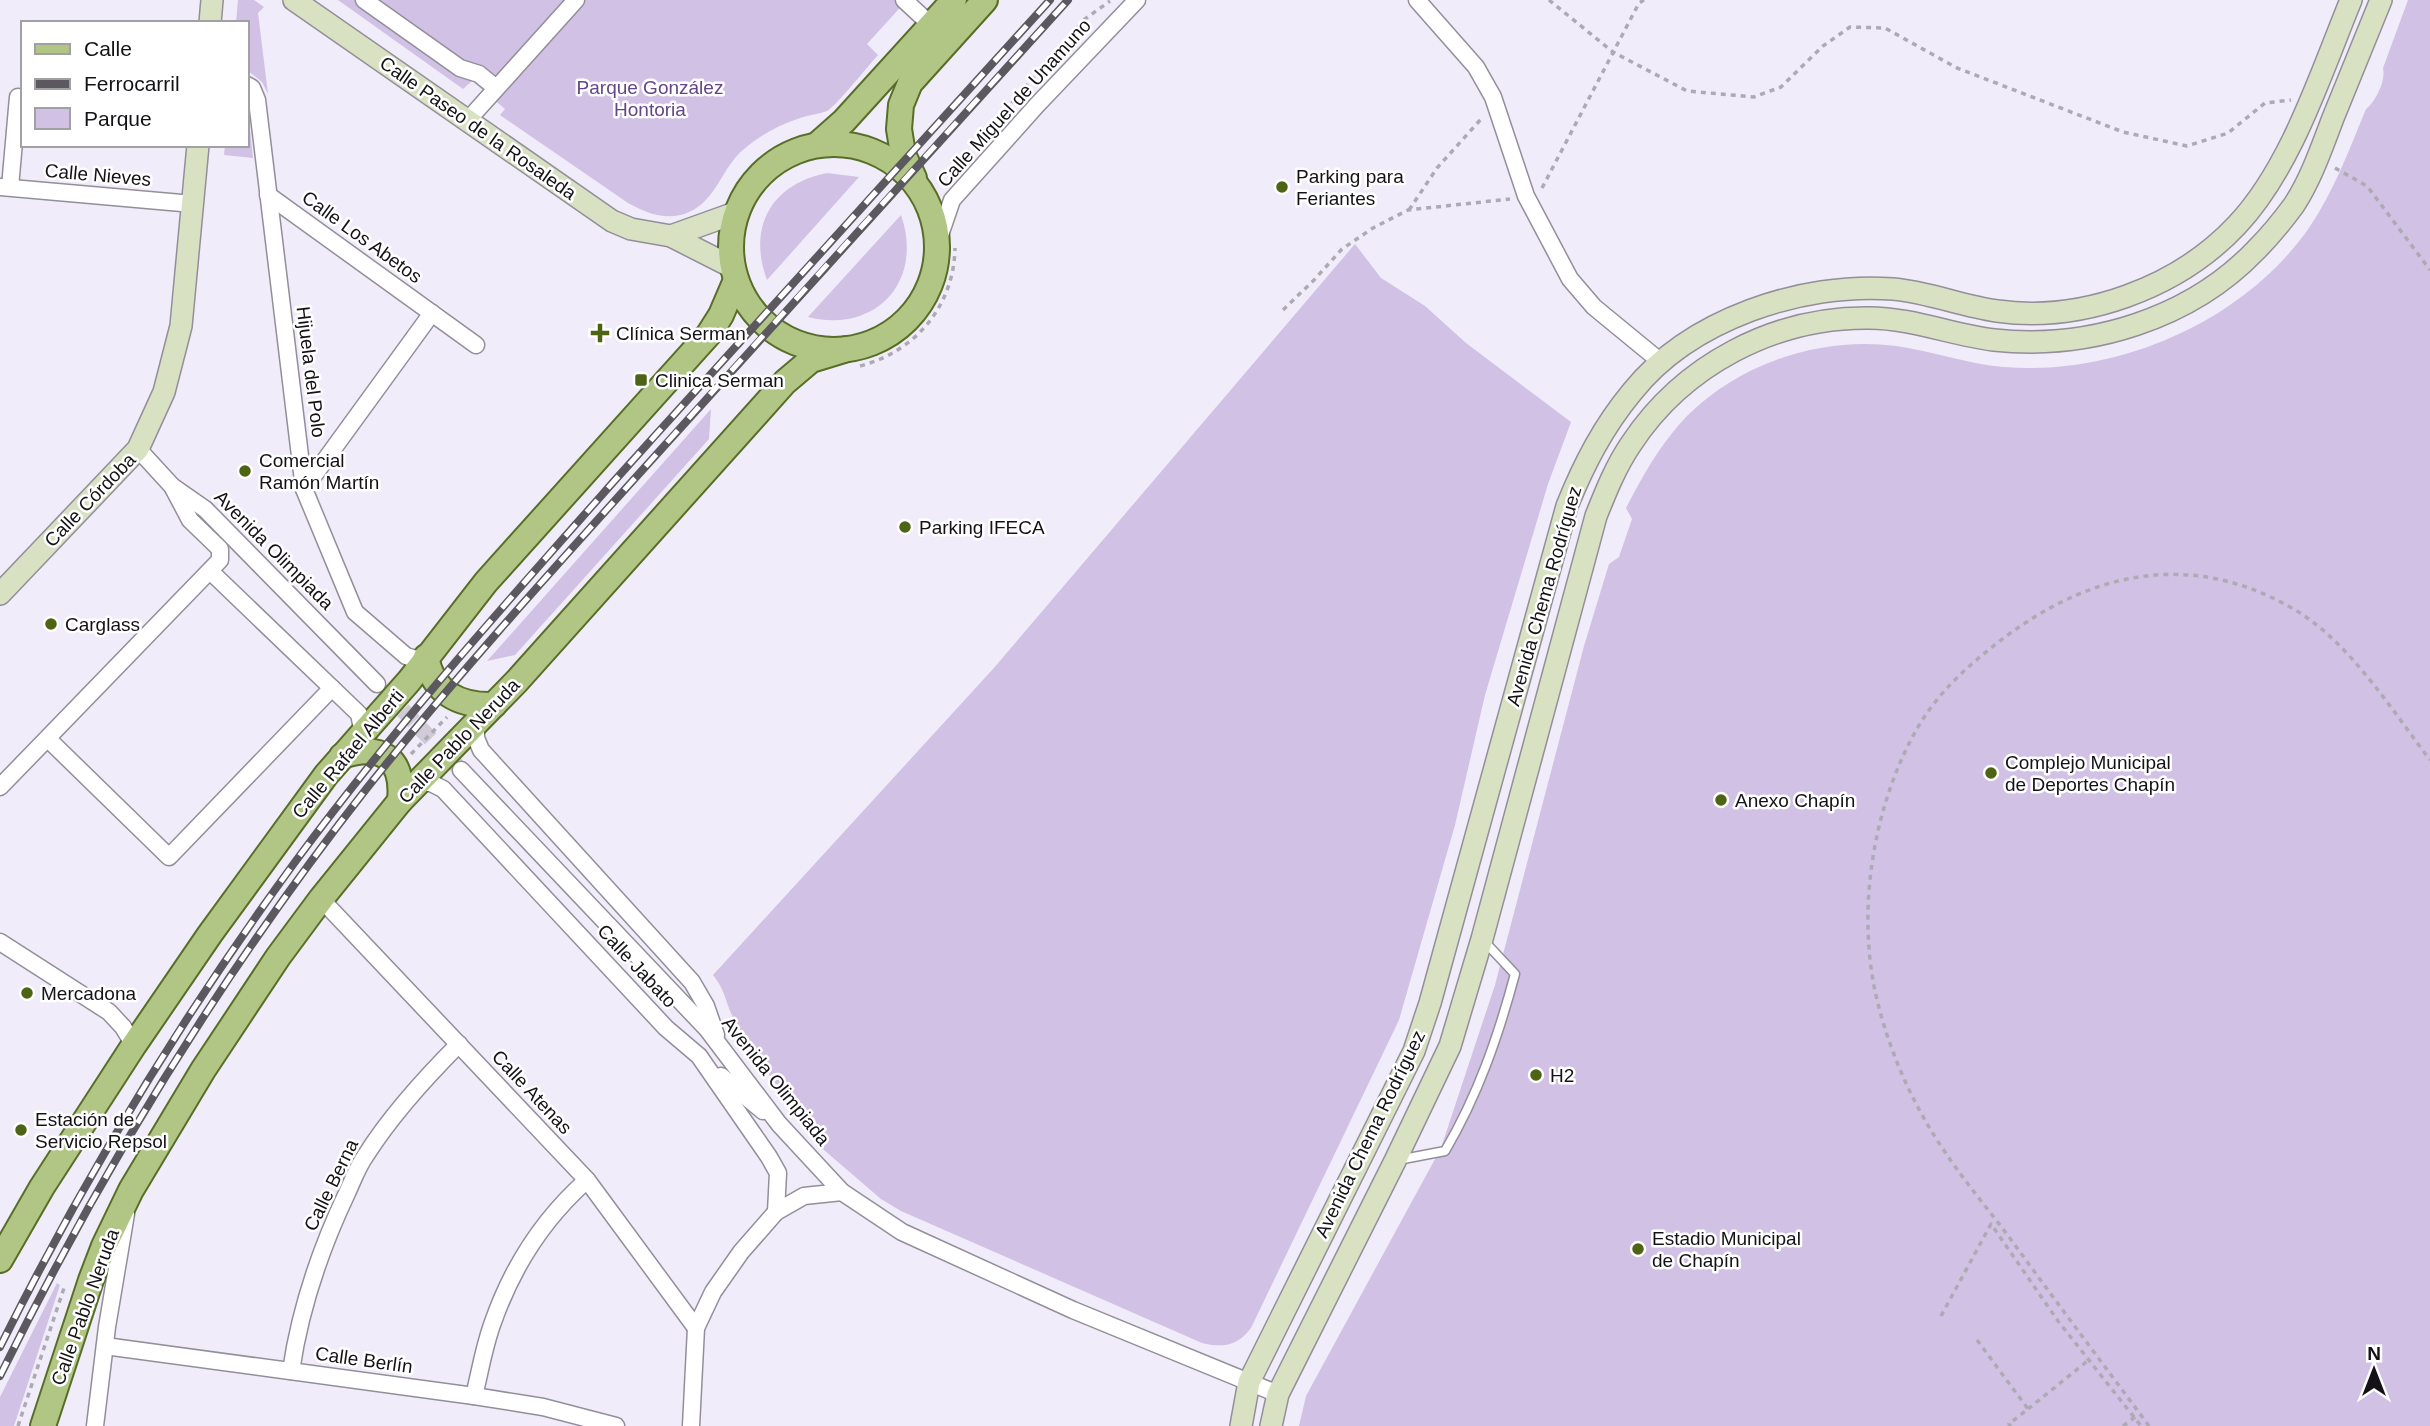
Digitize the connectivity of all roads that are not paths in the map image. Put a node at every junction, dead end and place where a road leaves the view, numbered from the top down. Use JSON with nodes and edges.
{"nodes":[{"id":1,"x":212,"y":0,"type":"edge"},
{"id":2,"x":294,"y":0,"type":"edge"},
{"id":3,"x":364,"y":0,"type":"edge"},
{"id":4,"x":576,"y":0,"type":"edge"},
{"id":5,"x":904,"y":0,"type":"edge"},
{"id":6,"x":954,"y":0,"type":"edge"},
{"id":7,"x":985,"y":0,"type":"edge"},
{"id":8,"x":1137,"y":0,"type":"edge"},
{"id":9,"x":1418,"y":0,"type":"edge"},
{"id":10,"x":2351,"y":0,"type":"edge"},
{"id":11,"x":2381,"y":0,"type":"edge"},
{"id":12,"x":210,"y":21,"type":"edge"},
{"id":13,"x":932,"y":25,"type":"junction"},
{"id":14,"x":248,"y":86,"type":"edge"},
{"id":15,"x":496,"y":88,"type":"junction"},
{"id":16,"x":18,"y":97,"type":"dead end"},
{"id":17,"x":467,"y":121,"type":"junction"},
{"id":18,"x":818,"y":144,"type":"junction"},
{"id":19,"x":198,"y":147,"type":"edge"},
{"id":20,"x":917,"y":184,"type":"junction"},
{"id":21,"x":5,"y":187,"type":"edge"},
{"id":22,"x":268,"y":195,"type":"junction"},
{"id":23,"x":193,"y":204,"type":"junction"},
{"id":24,"x":736,"y":213,"type":"junction"},
{"id":25,"x":671,"y":236,"type":"junction"},
{"id":26,"x":937,"y":244,"type":"junction"},
{"id":27,"x":734,"y":273,"type":"junction"},
{"id":28,"x":432,"y":313,"type":"junction"},
{"id":29,"x":476,"y":345,"type":"dead end"},
{"id":30,"x":847,"y":349,"type":"junction"},
{"id":31,"x":1661,"y":362,"type":"junction"},
{"id":32,"x":138,"y":449,"type":"junction"},
{"id":33,"x":172,"y":486,"type":"junction"},
{"id":34,"x":304,"y":489,"type":"junction"},
{"id":35,"x":210,"y":571,"type":"junction"},
{"id":36,"x":0,"y":594,"type":"edge"},
{"id":37,"x":426,"y":657,"type":"junction"},
{"id":38,"x":377,"y":684,"type":"tunnel mouth"},
{"id":39,"x":332,"y":688,"type":"junction"},
{"id":40,"x":494,"y":705,"type":"junction"},
{"id":41,"x":476,"y":724,"type":"junction"},
{"id":42,"x":363,"y":733,"type":"junction"},
{"id":43,"x":48,"y":739,"type":"junction"},
{"id":44,"x":342,"y":756,"type":"junction"},
{"id":45,"x":461,"y":770,"type":"tunnel mouth"},
{"id":46,"x":417,"y":783,"type":"junction"},
{"id":47,"x":0,"y":787,"type":"edge"},
{"id":48,"x":400,"y":802,"type":"junction"},
{"id":49,"x":321,"y":899,"type":"junction"},
{"id":50,"x":1482,"y":939,"type":"junction"},
{"id":51,"x":0,"y":942,"type":"edge"},
{"id":52,"x":459,"y":1044,"type":"junction"},
{"id":53,"x":719,"y":1044,"type":"junction"},
{"id":54,"x":134,"y":1045,"type":"junction"},
{"id":55,"x":699,"y":1056,"type":"junction"},
{"id":56,"x":779,"y":1124,"type":"junction"},
{"id":57,"x":1395,"y":1161,"type":"junction"},
{"id":58,"x":587,"y":1181,"type":"junction"},
{"id":59,"x":131,"y":1190,"type":"junction"},
{"id":60,"x":842,"y":1192,"type":"junction"},
{"id":61,"x":776,"y":1212,"type":"junction"},
{"id":62,"x":3,"y":1249,"type":"edge"},
{"id":63,"x":696,"y":1328,"type":"junction"},
{"id":64,"x":105,"y":1346,"type":"junction"},
{"id":65,"x":291,"y":1371,"type":"junction"},
{"id":66,"x":1249,"y":1381,"type":"junction"},
{"id":67,"x":1278,"y":1394,"type":"junction"},
{"id":68,"x":474,"y":1396,"type":"junction"},
{"id":69,"x":43,"y":1426,"type":"edge"},
{"id":70,"x":95,"y":1426,"type":"edge"},
{"id":71,"x":616,"y":1426,"type":"edge"},
{"id":72,"x":691,"y":1426,"type":"edge"},
{"id":73,"x":1241,"y":1426,"type":"edge"},
{"id":74,"x":1271,"y":1426,"type":"edge"}],
"edges":[{"from":1,"to":12,"type":"main road"},
{"from":2,"to":17,"type":"main road","name":"Calle Paseo de la Rosaleda"},
{"from":3,"to":15,"type":"street"},
{"from":4,"to":15,"type":"street"},
{"from":5,"to":13,"type":"street"},
{"from":6,"to":13,"type":"main road"},
{"from":7,"to":20,"type":"main road"},
{"from":8,"to":26,"type":"street","name":"Calle Miguel de Unamuno"},
{"from":9,"to":31,"type":"street"},
{"from":10,"to":31,"type":"main road","name":"Avenida Chema Rodríguez"},
{"from":11,"to":50,"type":"main road","name":"Avenida Chema Rodríguez"},
{"from":13,"to":18,"type":"main road"},
{"from":14,"to":22,"type":"street","name":"Hijuela del Polo"},
{"from":15,"to":17,"type":"street"},
{"from":16,"to":21,"type":"street"},
{"from":17,"to":25,"type":"main road","name":"Calle Paseo de la Rosaleda"},
{"from":18,"to":20,"type":"main road"},
{"from":18,"to":24,"type":"main road"},
{"from":19,"to":23,"type":"main road","name":"Calle Córdoba"},
{"from":20,"to":26,"type":"main road"},
{"from":21,"to":23,"type":"street","name":"Calle Nieves"},
{"from":22,"to":28,"type":"street","name":"Calle Los Abetos"},
{"from":22,"to":34,"type":"street","name":"Hijuela del Polo"},
{"from":23,"to":32,"type":"main road","name":"Calle Córdoba"},
{"from":24,"to":25,"type":"main road","name":"Calle Paseo de la Rosaleda"},
{"from":24,"to":27,"type":"main road"},
{"from":25,"to":27,"type":"main road","name":"Calle Paseo de la Rosaleda"},
{"from":26,"to":30,"type":"main road"},
{"from":27,"to":30,"type":"main road"},
{"from":27,"to":37,"type":"main road","name":"Calle Rafael Alberti"},
{"from":28,"to":29,"type":"street","name":"Calle Los Abetos"},
{"from":28,"to":34,"type":"street"},
{"from":30,"to":40,"type":"main road","name":"Calle Pablo Neruda"},
{"from":31,"to":66,"type":"main road","name":"Avenida Chema Rodríguez"},
{"from":32,"to":33,"type":"street","name":"Avenida Olimpiada"},
{"from":32,"to":36,"type":"main road","name":"Calle Córdoba"},
{"from":33,"to":35,"type":"street"},
{"from":33,"to":38,"type":"street","name":"Avenida Olimpiada"},
{"from":34,"to":37,"type":"street","name":"Hijuela del Polo"},
{"from":35,"to":39,"type":"street"},
{"from":35,"to":43,"type":"street"},
{"from":37,"to":40,"type":"main road"},
{"from":37,"to":42,"type":"main road","name":"Calle Rafael Alberti"},
{"from":39,"to":42,"type":"street"},
{"from":39,"to":43,"type":"street"},
{"from":40,"to":41,"type":"main road","name":"Calle Pablo Neruda"},
{"from":41,"to":46,"type":"main road","name":"Calle Pablo Neruda"},
{"from":41,"to":53,"type":"street"},
{"from":42,"to":44,"type":"main road","name":"Calle Rafael Alberti"},
{"from":43,"to":47,"type":"street"},
{"from":44,"to":48,"type":"main road"},
{"from":44,"to":54,"type":"main road","name":"Calle Rafael Alberti"},
{"from":45,"to":53,"type":"street","name":"Avenida Olimpiada"},
{"from":46,"to":48,"type":"main road","name":"Calle Pablo Neruda"},
{"from":46,"to":55,"type":"street","name":"Calle Jabato"},
{"from":48,"to":49,"type":"main road","name":"Calle Pablo Neruda"},
{"from":49,"to":52,"type":"street","name":"Calle Atenas"},
{"from":49,"to":59,"type":"main road","name":"Calle Pablo Neruda"},
{"from":50,"to":57,"type":"main road","name":"Avenida Chema Rodríguez"},
{"from":50,"to":57,"type":"lane"},
{"from":51,"to":54,"type":"street"},
{"from":52,"to":58,"type":"street","name":"Calle Atenas"},
{"from":52,"to":65,"type":"street","name":"Calle Berna"},
{"from":53,"to":56,"type":"street","name":"Avenida Olimpiada"},
{"from":54,"to":62,"type":"main road","name":"Calle Rafael Alberti"},
{"from":55,"to":56,"type":"street"},
{"from":55,"to":61,"type":"street","name":"Calle Jabato"},
{"from":56,"to":60,"type":"street","name":"Avenida Olimpiada"},
{"from":57,"to":67,"type":"main road","name":"Avenida Chema Rodríguez"},
{"from":58,"to":63,"type":"street","name":"Calle Atenas"},
{"from":58,"to":68,"type":"street"},
{"from":59,"to":64,"type":"street","name":"Calle Pablo Neruda"},
{"from":59,"to":69,"type":"main road","name":"Calle Pablo Neruda"},
{"from":60,"to":61,"type":"street"},
{"from":60,"to":66,"type":"street","name":"Avenida Olimpiada"},
{"from":61,"to":63,"type":"street"},
{"from":63,"to":72,"type":"street"},
{"from":64,"to":65,"type":"street","name":"Calle Berlín"},
{"from":64,"to":70,"type":"street","name":"Calle Pablo Neruda"},
{"from":65,"to":68,"type":"street","name":"Calle Berlín"},
{"from":66,"to":67,"type":"street","name":"Avenida Olimpiada"},
{"from":66,"to":73,"type":"main road","name":"Avenida Chema Rodríguez"},
{"from":67,"to":74,"type":"main road","name":"Avenida Chema Rodríguez"},
{"from":68,"to":71,"type":"street","name":"Calle Berlín"}]}
